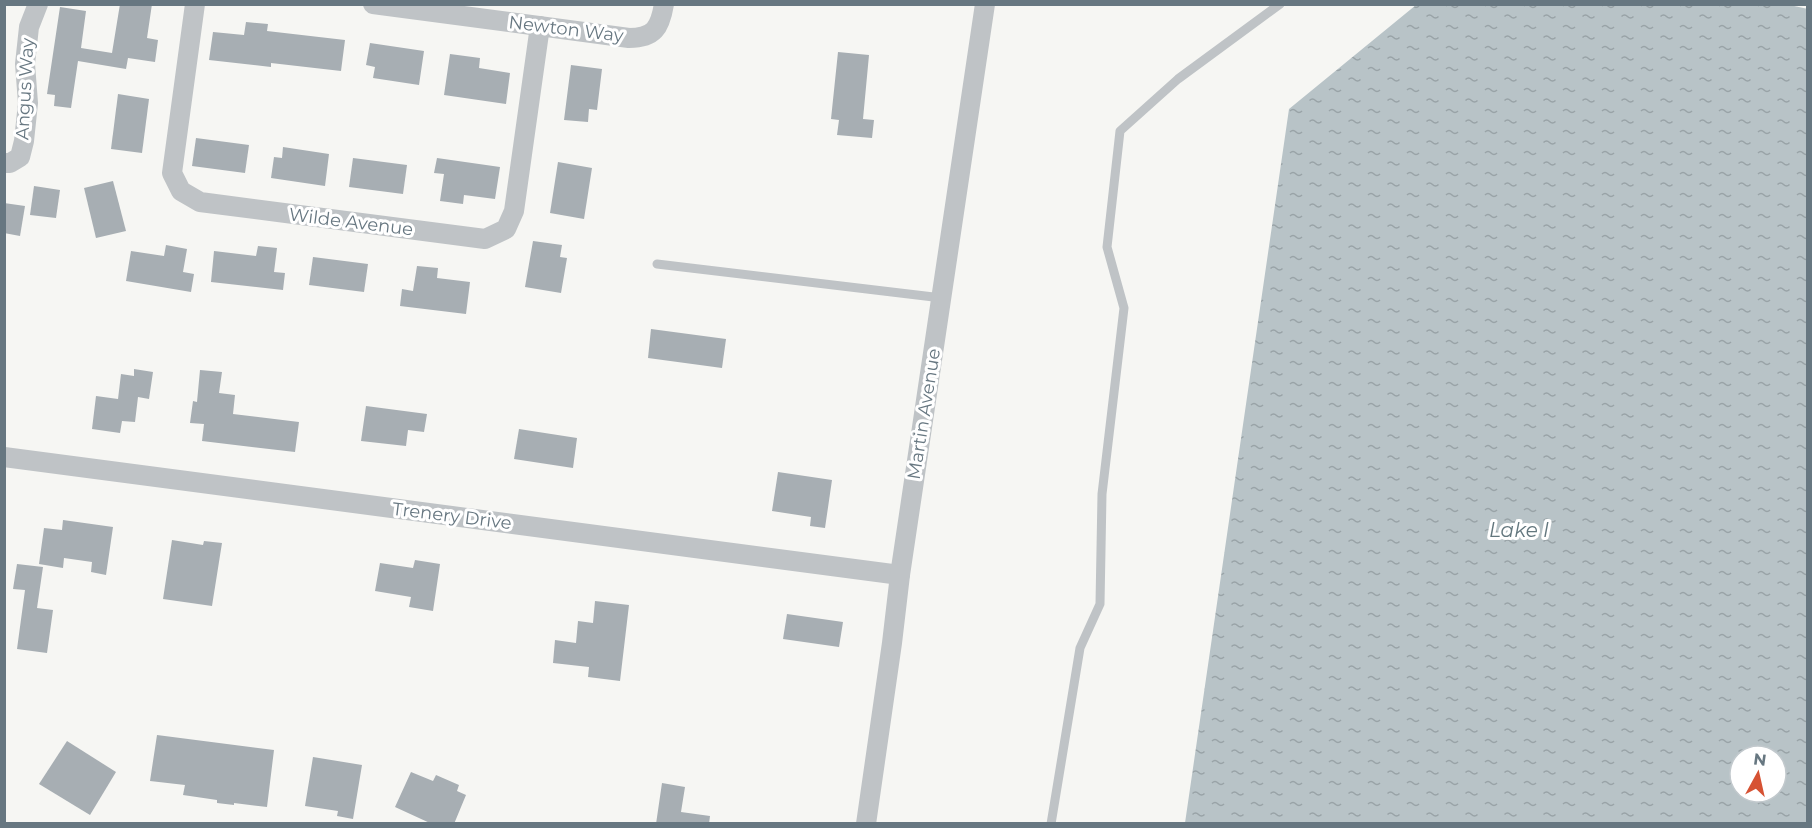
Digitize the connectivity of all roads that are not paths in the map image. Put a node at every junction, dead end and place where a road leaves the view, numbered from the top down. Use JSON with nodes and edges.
{"nodes":[{"id":1,"x":38,"y":4,"type":"edge"},
{"id":2,"x":195,"y":4,"type":"edge"},
{"id":3,"x":373,"y":4,"type":"edge"},
{"id":4,"x":664,"y":4,"type":"edge"},
{"id":5,"x":985,"y":4,"type":"edge"},
{"id":6,"x":1280,"y":4,"type":"edge"},
{"id":7,"x":540,"y":26,"type":"junction"},
{"id":8,"x":4,"y":163,"type":"edge"},
{"id":9,"x":657,"y":264,"type":"dead end"},
{"id":10,"x":942,"y":297,"type":"junction"},
{"id":11,"x":4,"y":458,"type":"edge"},
{"id":12,"x":900,"y":575,"type":"junction"},
{"id":13,"x":866,"y":824,"type":"edge"},
{"id":14,"x":1051,"y":824,"type":"edge"}],
"edges":[{"from":1,"to":8,"type":"street","name":"Angus Way"},
{"from":2,"to":7,"type":"street","name":"Wilde Avenue"},
{"from":3,"to":7,"type":"street","name":"Newton Way"},
{"from":4,"to":7,"type":"street","name":"Newton Way"},
{"from":5,"to":10,"type":"street","name":"Martin Avenue"},
{"from":6,"to":14,"type":"lane"},
{"from":9,"to":10,"type":"lane"},
{"from":10,"to":12,"type":"street","name":"Martin Avenue"},
{"from":11,"to":12,"type":"street","name":"Trenery Drive"},
{"from":12,"to":13,"type":"street","name":"Martin Avenue"}]}
